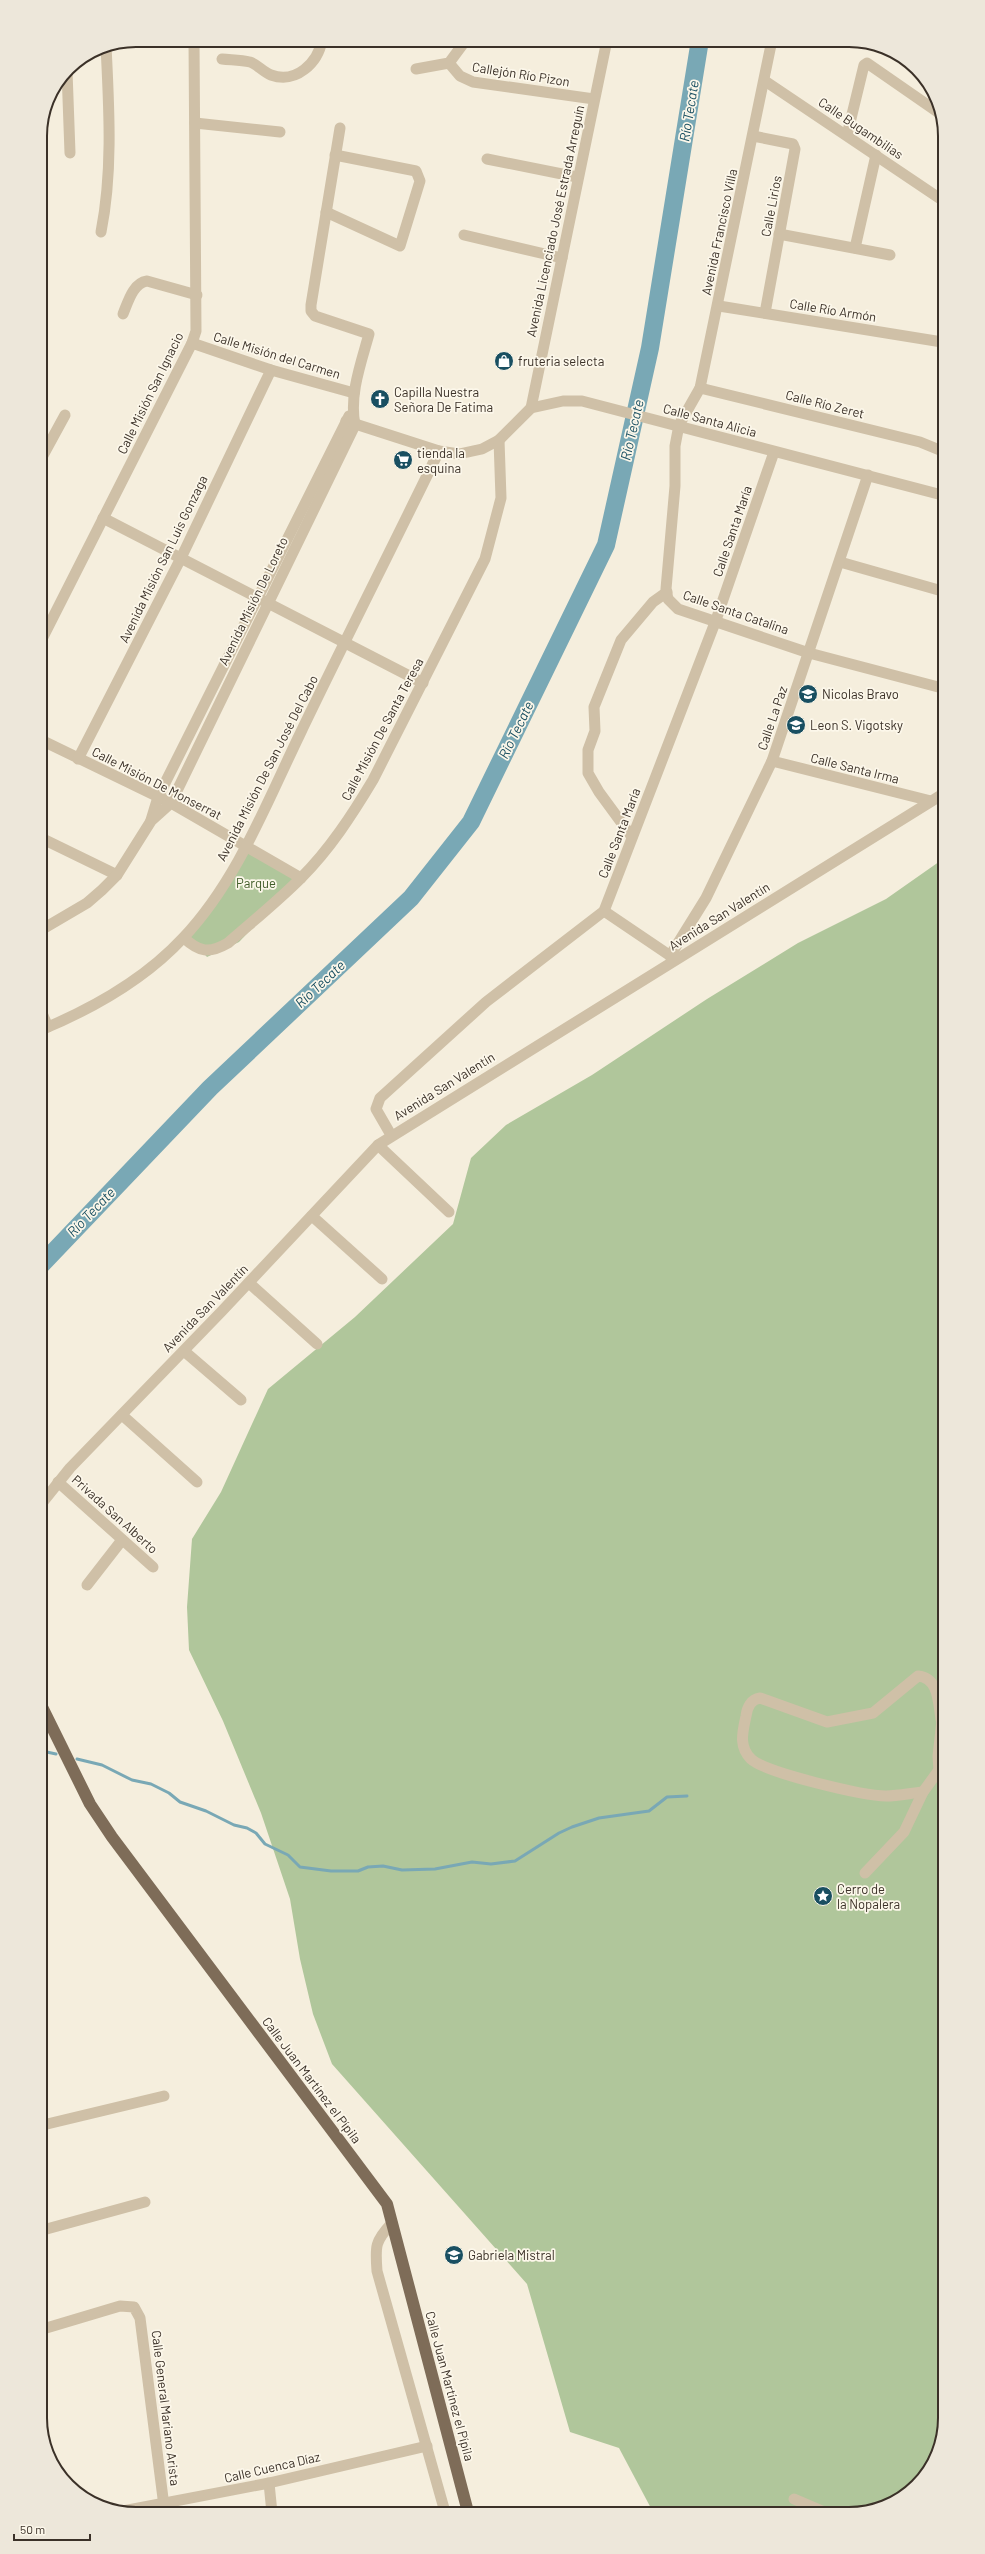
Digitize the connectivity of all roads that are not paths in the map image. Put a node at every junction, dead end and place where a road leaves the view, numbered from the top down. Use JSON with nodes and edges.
{"nodes":[{"id":1,"x":194,"y":47,"type":"edge"},
{"id":2,"x":320,"y":47,"type":"edge"},
{"id":3,"x":462,"y":47,"type":"edge"},
{"id":4,"x":605,"y":47,"type":"edge"},
{"id":5,"x":771,"y":47,"type":"edge"},
{"id":6,"x":106,"y":52,"type":"edge"},
{"id":7,"x":222,"y":59,"type":"dead end"},
{"id":8,"x":449,"y":63,"type":"junction"},
{"id":9,"x":416,"y":69,"type":"dead end"},
{"id":10,"x":67,"y":79,"type":"edge"},
{"id":11,"x":765,"y":81,"type":"junction"},
{"id":12,"x":594,"y":100,"type":"junction"},
{"id":13,"x":934,"y":109,"type":"edge"},
{"id":14,"x":195,"y":123,"type":"junction"},
{"id":15,"x":340,"y":128,"type":"dead end"},
{"id":16,"x":280,"y":132,"type":"dead end"},
{"id":17,"x":847,"y":135,"type":"junction"},
{"id":18,"x":753,"y":136,"type":"junction"},
{"id":19,"x":70,"y":153,"type":"dead end"},
{"id":20,"x":336,"y":155,"type":"junction"},
{"id":21,"x":876,"y":155,"type":"junction"},
{"id":22,"x":487,"y":159,"type":"dead end"},
{"id":23,"x":577,"y":178,"type":"junction"},
{"id":24,"x":938,"y":197,"type":"edge"},
{"id":25,"x":326,"y":212,"type":"junction"},
{"id":26,"x":101,"y":232,"type":"dead end"},
{"id":27,"x":779,"y":234,"type":"junction"},
{"id":28,"x":464,"y":235,"type":"dead end"},
{"id":29,"x":856,"y":248,"type":"junction"},
{"id":30,"x":890,"y":256,"type":"dead end"},
{"id":31,"x":562,"y":258,"type":"junction"},
{"id":32,"x":197,"y":295,"type":"junction"},
{"id":33,"x":719,"y":306,"type":"junction"},
{"id":34,"x":765,"y":313,"type":"junction"},
{"id":35,"x":123,"y":314,"type":"dead end"},
{"id":36,"x":938,"y":341,"type":"edge"},
{"id":37,"x":192,"y":343,"type":"junction"},
{"id":38,"x":271,"y":370,"type":"junction"},
{"id":39,"x":700,"y":388,"type":"junction"},
{"id":40,"x":354,"y":393,"type":"junction"},
{"id":41,"x":531,"y":408,"type":"junction"},
{"id":42,"x":65,"y":415,"type":"dead end"},
{"id":43,"x":350,"y":423,"type":"junction"},
{"id":44,"x":679,"y":424,"type":"junction"},
{"id":45,"x":499,"y":440,"type":"junction"},
{"id":46,"x":47,"y":448,"type":"edge"},
{"id":47,"x":938,"y":449,"type":"edge"},
{"id":48,"x":439,"y":451,"type":"junction"},
{"id":49,"x":774,"y":452,"type":"junction"},
{"id":50,"x":868,"y":475,"type":"junction"},
{"id":51,"x":938,"y":494,"type":"edge"},
{"id":52,"x":103,"y":518,"type":"junction"},
{"id":53,"x":181,"y":558,"type":"junction"},
{"id":54,"x":840,"y":562,"type":"junction"},
{"id":55,"x":938,"y":590,"type":"edge"},
{"id":56,"x":667,"y":592,"type":"junction"},
{"id":57,"x":258,"y":596,"type":"junction"},
{"id":58,"x":268,"y":601,"type":"junction"},
{"id":59,"x":716,"y":620,"type":"junction"},
{"id":60,"x":47,"y":629,"type":"edge"},
{"id":61,"x":345,"y":643,"type":"junction"},
{"id":62,"x":809,"y":653,"type":"junction"},
{"id":63,"x":423,"y":683,"type":"junction"},
{"id":64,"x":938,"y":687,"type":"edge"},
{"id":65,"x":47,"y":743,"type":"edge"},
{"id":66,"x":78,"y":759,"type":"junction"},
{"id":67,"x":772,"y":761,"type":"junction"},
{"id":68,"x":158,"y":797,"type":"junction"},
{"id":69,"x":938,"y":797,"type":"edge"},
{"id":70,"x":931,"y":802,"type":"junction"},
{"id":71,"x":171,"y":803,"type":"junction"},
{"id":72,"x":151,"y":821,"type":"junction"},
{"id":73,"x":632,"y":838,"type":"junction"},
{"id":74,"x":47,"y":841,"type":"edge"},
{"id":75,"x":245,"y":845,"type":"junction"},
{"id":76,"x":117,"y":875,"type":"junction"},
{"id":77,"x":301,"y":878,"type":"junction"},
{"id":78,"x":604,"y":911,"type":"junction"},
{"id":79,"x":47,"y":926,"type":"edge"},
{"id":80,"x":184,"y":938,"type":"junction"},
{"id":81,"x":672,"y":958,"type":"junction"},
{"id":82,"x":47,"y":1028,"type":"edge"},
{"id":83,"x":391,"y":1135,"type":"junction"},
{"id":84,"x":378,"y":1145,"type":"junction"},
{"id":85,"x":449,"y":1212,"type":"dead end"},
{"id":86,"x":312,"y":1216,"type":"junction"},
{"id":87,"x":382,"y":1280,"type":"dead end"},
{"id":88,"x":249,"y":1283,"type":"junction"},
{"id":89,"x":316,"y":1344,"type":"dead end"},
{"id":90,"x":184,"y":1351,"type":"junction"},
{"id":91,"x":242,"y":1400,"type":"dead end"},
{"id":92,"x":122,"y":1415,"type":"junction"},
{"id":93,"x":58,"y":1482,"type":"junction"},
{"id":94,"x":197,"y":1482,"type":"dead end"},
{"id":95,"x":47,"y":1496,"type":"edge"},
{"id":96,"x":122,"y":1540,"type":"junction"},
{"id":97,"x":153,"y":1567,"type":"dead end"},
{"id":98,"x":86,"y":1585,"type":"dead end"},
{"id":99,"x":938,"y":1700,"type":"edge"},
{"id":100,"x":47,"y":1717,"type":"edge"},
{"id":101,"x":938,"y":1771,"type":"edge"},
{"id":102,"x":923,"y":1792,"type":"junction"},
{"id":103,"x":865,"y":1872,"type":"dead end"},
{"id":104,"x":164,"y":2096,"type":"dead end"},
{"id":105,"x":47,"y":2124,"type":"edge"},
{"id":106,"x":145,"y":2202,"type":"dead end"},
{"id":107,"x":392,"y":2223,"type":"junction"},
{"id":108,"x":47,"y":2229,"type":"edge"},
{"id":109,"x":47,"y":2328,"type":"edge"},
{"id":110,"x":427,"y":2446,"type":"junction"},
{"id":111,"x":269,"y":2483,"type":"junction"},
{"id":112,"x":794,"y":2498,"type":"dead end"},
{"id":113,"x":165,"y":2507,"type":"edge"},
{"id":114,"x":173,"y":2507,"type":"edge"},
{"id":115,"x":271,"y":2507,"type":"edge"},
{"id":116,"x":444,"y":2507,"type":"edge"},
{"id":117,"x":467,"y":2507,"type":"edge"},
{"id":118,"x":813,"y":2507,"type":"edge"}],
"edges":[{"from":1,"to":14,"type":"street","name":"Calle Misión San Ignacio"},
{"from":2,"to":7,"type":"street"},
{"from":3,"to":8,"type":"street"},
{"from":4,"to":12,"type":"street","name":"Avenida Licenciado José Estrada Arreguín"},
{"from":5,"to":11,"type":"street","name":"Avenida Francisco Villa"},
{"from":6,"to":26,"type":"street"},
{"from":8,"to":9,"type":"street"},
{"from":8,"to":12,"type":"street","name":"Callejón Río Pizon"},
{"from":10,"to":19,"type":"street"},
{"from":11,"to":17,"type":"street","name":"Calle Bugambilias"},
{"from":11,"to":18,"type":"street","name":"Avenida Francisco Villa"},
{"from":12,"to":23,"type":"street","name":"Avenida Licenciado José Estrada Arreguín"},
{"from":13,"to":17,"type":"street"},
{"from":14,"to":16,"type":"street"},
{"from":14,"to":32,"type":"street","name":"Calle Misión San Ignacio"},
{"from":15,"to":20,"type":"street"},
{"from":17,"to":21,"type":"street","name":"Calle Bugambilias"},
{"from":18,"to":27,"type":"street","name":"Calle Lirios"},
{"from":18,"to":33,"type":"street","name":"Avenida Francisco Villa"},
{"from":20,"to":25,"type":"street"},
{"from":20,"to":25,"type":"street"},
{"from":21,"to":24,"type":"street","name":"Calle Bugambilias"},
{"from":21,"to":29,"type":"street"},
{"from":22,"to":23,"type":"street"},
{"from":23,"to":31,"type":"street","name":"Avenida Licenciado José Estrada Arreguín"},
{"from":25,"to":40,"type":"street","name":"Avenida Misión De Loreto"},
{"from":27,"to":29,"type":"street"},
{"from":27,"to":34,"type":"street","name":"Calle Lirios"},
{"from":28,"to":31,"type":"street"},
{"from":29,"to":30,"type":"street"},
{"from":31,"to":41,"type":"street","name":"Avenida Licenciado José Estrada Arreguín"},
{"from":32,"to":35,"type":"street"},
{"from":32,"to":37,"type":"street","name":"Calle Misión San Ignacio"},
{"from":33,"to":34,"type":"street","name":"Calle Río Armón"},
{"from":33,"to":39,"type":"street","name":"Avenida Francisco Villa"},
{"from":34,"to":36,"type":"street","name":"Calle Río Armón"},
{"from":37,"to":38,"type":"street","name":"Calle Misión del Carmen"},
{"from":37,"to":52,"type":"street","name":"Calle Misión San Ignacio"},
{"from":38,"to":40,"type":"street","name":"Calle Misión del Carmen"},
{"from":38,"to":53,"type":"street","name":"Avenida Misión San Luis Gonzaga"},
{"from":39,"to":44,"type":"street","name":"Avenida Francisco Villa"},
{"from":39,"to":47,"type":"street","name":"Calle Río Zeret"},
{"from":40,"to":43,"type":"street","name":"Avenida Misión De Loreto"},
{"from":41,"to":44,"type":"street","name":"Calle Santa Alicia"},
{"from":41,"to":45,"type":"street"},
{"from":42,"to":46,"type":"street"},
{"from":43,"to":48,"type":"street"},
{"from":43,"to":57,"type":"street","name":"Avenida Misión De Loreto"},
{"from":43,"to":58,"type":"street","name":"Avenida Misión De Loreto"},
{"from":44,"to":49,"type":"street","name":"Calle Santa Alicia"},
{"from":44,"to":56,"type":"street","name":"Calle Santa Catalina"},
{"from":45,"to":48,"type":"street"},
{"from":45,"to":63,"type":"street","name":"Calle Misión De Santa Teresa"},
{"from":48,"to":61,"type":"street","name":"Avenida Misión De San José Del Cabo"},
{"from":49,"to":50,"type":"street","name":"Calle Santa Alicia"},
{"from":49,"to":59,"type":"street","name":"Calle Santa María"},
{"from":50,"to":51,"type":"street","name":"Calle Santa Alicia"},
{"from":50,"to":54,"type":"street","name":"Calle La Paz"},
{"from":52,"to":53,"type":"street"},
{"from":52,"to":60,"type":"street","name":"Calle Misión San Ignacio"},
{"from":53,"to":57,"type":"street"},
{"from":53,"to":66,"type":"street","name":"Avenida Misión San Luis Gonzaga"},
{"from":54,"to":55,"type":"street"},
{"from":54,"to":62,"type":"street","name":"Calle La Paz"},
{"from":56,"to":59,"type":"street","name":"Calle Santa Catalina"},
{"from":56,"to":73,"type":"street"},
{"from":57,"to":58,"type":"street"},
{"from":57,"to":68,"type":"street","name":"Avenida Misión De Loreto"},
{"from":58,"to":61,"type":"street"},
{"from":58,"to":71,"type":"street","name":"Avenida Misión De Loreto"},
{"from":59,"to":62,"type":"street","name":"Calle Santa Catalina"},
{"from":59,"to":73,"type":"street","name":"Calle Santa María"},
{"from":61,"to":63,"type":"street"},
{"from":61,"to":75,"type":"street","name":"Avenida Misión De San José Del Cabo"},
{"from":62,"to":64,"type":"street","name":"Calle Santa Catalina"},
{"from":62,"to":67,"type":"street","name":"Calle La Paz"},
{"from":63,"to":77,"type":"street","name":"Calle Misión De Santa Teresa"},
{"from":65,"to":66,"type":"street","name":"Calle Misión De Monserrat"},
{"from":66,"to":68,"type":"street","name":"Calle Misión De Monserrat"},
{"from":67,"to":70,"type":"street","name":"Calle Santa Irma"},
{"from":67,"to":81,"type":"street","name":"Calle La Paz"},
{"from":68,"to":71,"type":"street","name":"Calle Misión De Monserrat"},
{"from":68,"to":72,"type":"street","name":"Avenida Misión De Loreto"},
{"from":69,"to":70,"type":"street","name":"Avenida San Valentín"},
{"from":70,"to":81,"type":"street","name":"Avenida San Valentín"},
{"from":71,"to":72,"type":"street"},
{"from":71,"to":75,"type":"street","name":"Calle Misión De Monserrat"},
{"from":72,"to":76,"type":"street"},
{"from":73,"to":78,"type":"street","name":"Calle Santa María"},
{"from":74,"to":76,"type":"street"},
{"from":75,"to":77,"type":"street","name":"Calle Misión De Monserrat"},
{"from":75,"to":80,"type":"street","name":"Avenida Misión De San José Del Cabo"},
{"from":76,"to":79,"type":"street"},
{"from":77,"to":80,"type":"street","name":"Calle Misión De Santa Teresa"},
{"from":78,"to":81,"type":"street"},
{"from":78,"to":83,"type":"street"},
{"from":80,"to":82,"type":"street","name":"Avenida Misión De San José Del Cabo"},
{"from":81,"to":83,"type":"street","name":"Avenida San Valentín"},
{"from":83,"to":84,"type":"street","name":"Avenida San Valentín"},
{"from":84,"to":85,"type":"street"},
{"from":84,"to":86,"type":"street","name":"Avenida San Valentín"},
{"from":86,"to":87,"type":"street"},
{"from":86,"to":88,"type":"street","name":"Avenida San Valentín"},
{"from":88,"to":89,"type":"street"},
{"from":88,"to":90,"type":"street","name":"Avenida San Valentín"},
{"from":90,"to":91,"type":"street"},
{"from":90,"to":92,"type":"street","name":"Avenida San Valentín"},
{"from":92,"to":93,"type":"street","name":"Avenida San Valentín"},
{"from":92,"to":94,"type":"street"},
{"from":93,"to":95,"type":"street","name":"Avenida San Valentín"},
{"from":93,"to":96,"type":"street","name":"Privada San Alberto"},
{"from":96,"to":97,"type":"street","name":"Privada San Alberto"},
{"from":96,"to":98,"type":"street"},
{"from":99,"to":102,"type":"street"},
{"from":100,"to":107,"type":"main road","name":"Calle Juan Martínez el Pípila"},
{"from":101,"to":102,"type":"street"},
{"from":102,"to":103,"type":"street"},
{"from":104,"to":105,"type":"street"},
{"from":106,"to":108,"type":"street"},
{"from":107,"to":110,"type":"street"},
{"from":107,"to":117,"type":"main road","name":"Calle Juan Martínez el Pípila"},
{"from":109,"to":113,"type":"street","name":"Calle General Mariano Arista"},
{"from":110,"to":111,"type":"street","name":"Calle Cuenca Díaz"},
{"from":110,"to":116,"type":"street"},
{"from":111,"to":114,"type":"street","name":"Calle Cuenca Díaz"},
{"from":111,"to":115,"type":"street"},
{"from":112,"to":118,"type":"street"}]}
